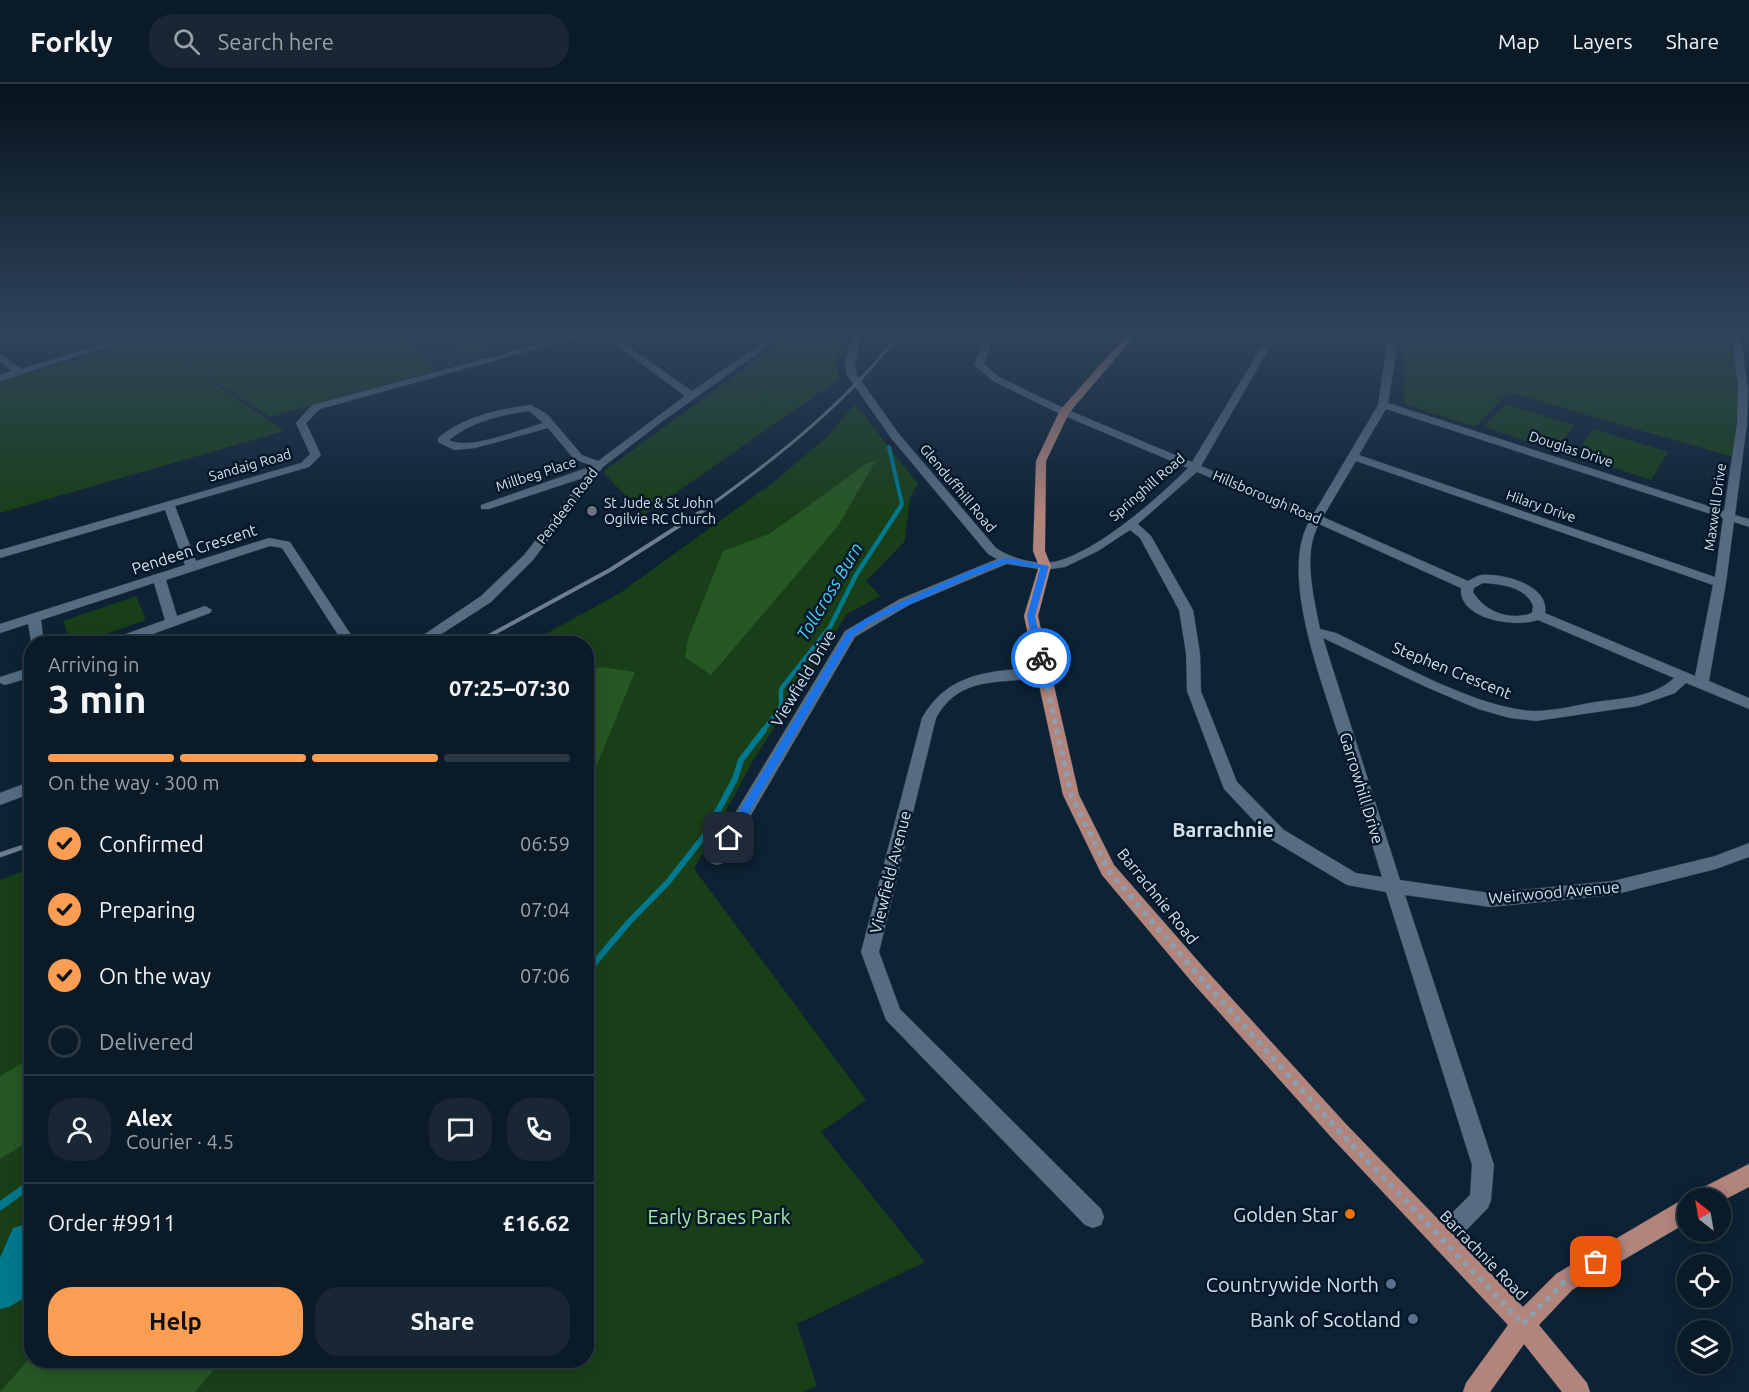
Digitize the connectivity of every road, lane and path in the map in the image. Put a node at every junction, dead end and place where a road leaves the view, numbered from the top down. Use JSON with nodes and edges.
{"nodes":[{"id":1,"x":364,"y":394,"type":"edge"},
{"id":2,"x":689,"y":394,"type":"edge"},
{"id":3,"x":695,"y":394,"type":"edge"},
{"id":4,"x":866,"y":394,"type":"edge"},
{"id":5,"x":1027,"y":394,"type":"edge"},
{"id":6,"x":1080,"y":394,"type":"edge"},
{"id":7,"x":1238,"y":394,"type":"edge"},
{"id":8,"x":1385,"y":394,"type":"edge"},
{"id":9,"x":1746,"y":394,"type":"edge"},
{"id":10,"x":692,"y":396,"type":"junction"},
{"id":11,"x":1383,"y":405,"type":"junction"},
{"id":12,"x":1064,"y":412,"type":"junction"},
{"id":13,"x":550,"y":424,"type":"junction"},
{"id":14,"x":1746,"y":425,"type":"edge"},
{"id":15,"x":1353,"y":456,"type":"junction"},
{"id":16,"x":597,"y":467,"type":"junction"},
{"id":17,"x":1195,"y":467,"type":"junction"},
{"id":18,"x":170,"y":505,"type":"junction"},
{"id":19,"x":485,"y":507,"type":"dead end"},
{"id":20,"x":1729,"y":515,"type":"junction"},
{"id":21,"x":1318,"y":519,"type":"junction"},
{"id":22,"x":1749,"y":523,"type":"edge"},
{"id":23,"x":1131,"y":524,"type":"junction"},
{"id":24,"x":0,"y":554,"type":"edge"},
{"id":25,"x":1006,"y":560,"type":"junction"},
{"id":26,"x":1045,"y":566,"type":"junction"},
{"id":27,"x":192,"y":567,"type":"junction"},
{"id":28,"x":159,"y":578,"type":"junction"},
{"id":29,"x":1720,"y":584,"type":"junction"},
{"id":30,"x":1468,"y":586,"type":"junction"},
{"id":31,"x":205,"y":610,"type":"dead end"},
{"id":32,"x":1538,"y":615,"type":"junction"},
{"id":33,"x":34,"y":618,"type":"junction"},
{"id":34,"x":172,"y":621,"type":"junction"},
{"id":35,"x":0,"y":629,"type":"edge"},
{"id":36,"x":1314,"y":632,"type":"junction"},
{"id":37,"x":36,"y":636,"type":"edge"},
{"id":38,"x":132,"y":636,"type":"edge"},
{"id":39,"x":346,"y":636,"type":"edge"},
{"id":40,"x":428,"y":636,"type":"edge"},
{"id":41,"x":1044,"y":672,"type":"junction"},
{"id":42,"x":24,"y":674,"type":"edge"},
{"id":43,"x":1684,"y":677,"type":"junction"},
{"id":44,"x":5,"y":680,"type":"dead end"},
{"id":45,"x":1701,"y":684,"type":"junction"},
{"id":46,"x":1749,"y":704,"type":"edge"},
{"id":47,"x":24,"y":791,"type":"edge"},
{"id":48,"x":0,"y":800,"type":"edge"},
{"id":49,"x":1749,"y":850,"type":"edge"},
{"id":50,"x":717,"y":858,"type":"dead end"},
{"id":51,"x":1392,"y":884,"type":"junction"},
{"id":52,"x":1749,"y":1175,"type":"edge"},
{"id":53,"x":1725,"y":1188,"type":"edge"},
{"id":54,"x":1677,"y":1215,"type":"edge"},
{"id":55,"x":1093,"y":1217,"type":"dead end"},
{"id":56,"x":1442,"y":1239,"type":"junction"},
{"id":57,"x":1523,"y":1324,"type":"junction"},
{"id":58,"x":1475,"y":1392,"type":"edge"},
{"id":59,"x":1578,"y":1392,"type":"edge"}],
"edges":[{"from":1,"to":18,"type":"street","name":"Sandaig Road"},
{"from":2,"to":10,"type":"street"},
{"from":3,"to":10,"type":"street","name":"Pendeen Road"},
{"from":4,"to":25,"type":"street","name":"Glenduffhill Road"},
{"from":5,"to":12,"type":"street","name":"Hillsborough Road"},
{"from":6,"to":12,"type":"main road","name":"Barrachnie Road"},
{"from":7,"to":17,"type":"street","name":"Springhill Road"},
{"from":8,"to":11,"type":"street","name":"Garrowhill Drive"},
{"from":9,"to":14,"type":"street","name":"Maxwell Drive"},
{"from":10,"to":16,"type":"street","name":"Pendeen Road"},
{"from":11,"to":15,"type":"street","name":"Garrowhill Drive"},
{"from":11,"to":20,"type":"street","name":"Douglas Drive"},
{"from":12,"to":17,"type":"street","name":"Hillsborough Road"},
{"from":12,"to":26,"type":"main road","name":"Barrachnie Road"},
{"from":13,"to":13,"type":"street"},
{"from":13,"to":16,"type":"street"},
{"from":14,"to":20,"type":"street","name":"Maxwell Drive"},
{"from":15,"to":21,"type":"street","name":"Garrowhill Drive"},
{"from":15,"to":29,"type":"street","name":"Hilary Drive"},
{"from":16,"to":19,"type":"street","name":"Millbeg Place"},
{"from":16,"to":40,"type":"street","name":"Pendeen Road"},
{"from":17,"to":21,"type":"street","name":"Hillsborough Road"},
{"from":17,"to":23,"type":"street","name":"Springhill Road"},
{"from":18,"to":24,"type":"street","name":"Sandaig Road"},
{"from":18,"to":27,"type":"street"},
{"from":20,"to":22,"type":"street","name":"Douglas Drive"},
{"from":20,"to":29,"type":"street","name":"Maxwell Drive"},
{"from":21,"to":30,"type":"street","name":"Hillsborough Road"},
{"from":21,"to":36,"type":"street","name":"Garrowhill Drive"},
{"from":23,"to":26,"type":"street","name":"Springhill Road"},
{"from":23,"to":51,"type":"street","name":"Weirwood Avenue"},
{"from":25,"to":26,"type":"street","name":"Glenduffhill Road"},
{"from":25,"to":50,"type":"street","name":"Viewfield Drive"},
{"from":26,"to":41,"type":"main road","name":"Barrachnie Road"},
{"from":27,"to":28,"type":"street","name":"Pendeen Crescent"},
{"from":27,"to":39,"type":"street","name":"Pendeen Crescent"},
{"from":28,"to":33,"type":"street","name":"Pendeen Crescent"},
{"from":28,"to":34,"type":"street"},
{"from":29,"to":45,"type":"street","name":"Maxwell Drive"},
{"from":30,"to":32,"type":"street"},
{"from":30,"to":32,"type":"street"},
{"from":31,"to":34,"type":"street"},
{"from":32,"to":43,"type":"street"},
{"from":33,"to":35,"type":"street","name":"Pendeen Crescent"},
{"from":33,"to":37,"type":"street"},
{"from":34,"to":38,"type":"street"},
{"from":36,"to":43,"type":"street","name":"Stephen Crescent"},
{"from":36,"to":51,"type":"street","name":"Garrowhill Drive"},
{"from":41,"to":55,"type":"street","name":"Viewfield Avenue"},
{"from":41,"to":56,"type":"main road","name":"Barrachnie Road"},
{"from":42,"to":44,"type":"street"},
{"from":43,"to":45,"type":"street"},
{"from":45,"to":46,"type":"street"},
{"from":47,"to":48,"type":"street"},
{"from":49,"to":51,"type":"street","name":"Weirwood Avenue"},
{"from":51,"to":56,"type":"street","name":"Garrowhill Drive"},
{"from":52,"to":53,"type":"main road"},
{"from":54,"to":57,"type":"main road"},
{"from":56,"to":57,"type":"main road","name":"Barrachnie Road"},
{"from":57,"to":58,"type":"main road"},
{"from":57,"to":59,"type":"main road","name":"Barrachnie Road"}]}
